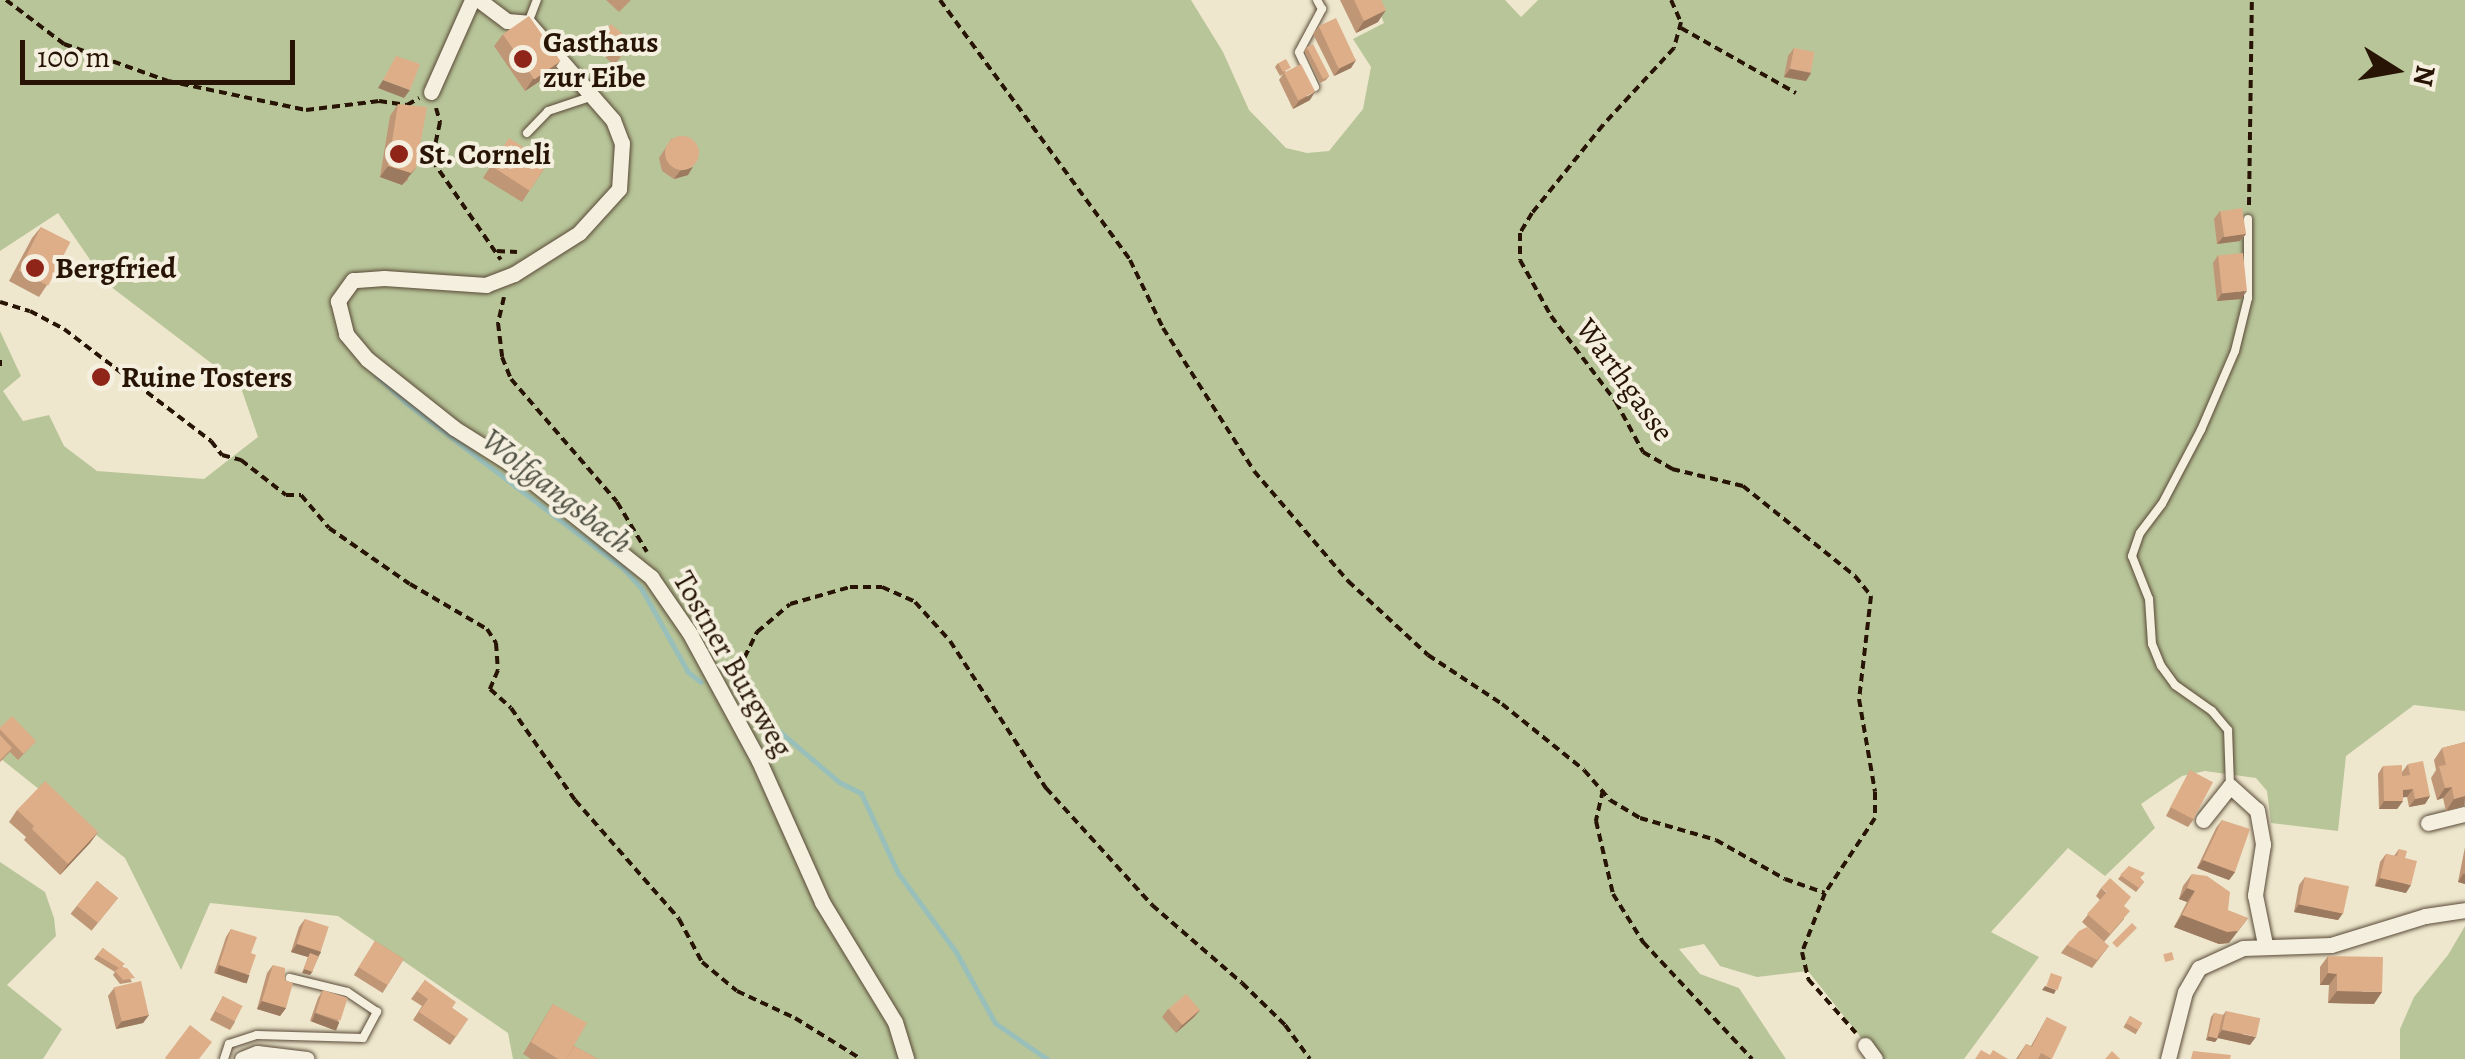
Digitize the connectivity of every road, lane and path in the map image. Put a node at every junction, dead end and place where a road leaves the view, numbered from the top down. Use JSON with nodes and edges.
{"nodes":[{"id":1,"x":6,"y":0,"type":"edge"},
{"id":2,"x":472,"y":0,"type":"edge"},
{"id":3,"x":479,"y":0,"type":"edge"},
{"id":4,"x":537,"y":0,"type":"edge"},
{"id":5,"x":940,"y":0,"type":"edge"},
{"id":6,"x":1671,"y":0,"type":"edge"},
{"id":7,"x":2252,"y":0,"type":"edge"},
{"id":8,"x":1320,"y":4,"type":"edge"},
{"id":9,"x":1332,"y":18,"type":"edge"},
{"id":10,"x":528,"y":23,"type":"junction"},
{"id":11,"x":1681,"y":28,"type":"junction"},
{"id":12,"x":1315,"y":87,"type":"edge"},
{"id":13,"x":431,"y":92,"type":"junction"},
{"id":14,"x":1796,"y":93,"type":"dead end"},
{"id":15,"x":593,"y":96,"type":"junction"},
{"id":16,"x":528,"y":134,"type":"dead end"},
{"id":17,"x":2248,"y":219,"type":"joint"},
{"id":18,"x":496,"y":251,"type":"junction"},
{"id":19,"x":516,"y":252,"type":"dead end"},
{"id":20,"x":514,"y":274,"type":"junction"},
{"id":21,"x":0,"y":302,"type":"edge"},
{"id":22,"x":651,"y":577,"type":"junction"},
{"id":23,"x":724,"y":698,"type":"junction"},
{"id":24,"x":2230,"y":786,"type":"junction"},
{"id":25,"x":1603,"y":790,"type":"junction"},
{"id":26,"x":2465,"y":814,"type":"edge"},
{"id":27,"x":2204,"y":820,"type":"dead end"},
{"id":28,"x":2428,"y":823,"type":"dead end"},
{"id":29,"x":1825,"y":893,"type":"junction"},
{"id":30,"x":2465,"y":910,"type":"edge"},
{"id":31,"x":2265,"y":944,"type":"junction"},
{"id":32,"x":290,"y":978,"type":"edge"},
{"id":33,"x":1870,"y":1052,"type":"edge"},
{"id":34,"x":224,"y":1059,"type":"edge"},
{"id":35,"x":242,"y":1059,"type":"edge"},
{"id":36,"x":307,"y":1059,"type":"edge"},
{"id":37,"x":862,"y":1059,"type":"edge"},
{"id":38,"x":906,"y":1059,"type":"edge"},
{"id":39,"x":1310,"y":1059,"type":"edge"},
{"id":40,"x":1752,"y":1059,"type":"edge"},
{"id":41,"x":2168,"y":1059,"type":"edge"}],
"edges":[{"from":1,"to":13,"type":"path"},
{"from":2,"to":13,"type":"street"},
{"from":3,"to":10,"type":"street","name":"Tostner Burgweg"},
{"from":4,"to":10,"type":"lane"},
{"from":5,"to":25,"type":"path"},
{"from":6,"to":11,"type":"path"},
{"from":7,"to":17,"type":"path"},
{"from":8,"to":9,"type":"lane"},
{"from":8,"to":12,"type":"lane"},
{"from":10,"to":15,"type":"street","name":"Tostner Burgweg"},
{"from":11,"to":14,"type":"path"},
{"from":11,"to":29,"type":"path","name":"Warthgasse"},
{"from":13,"to":18,"type":"path"},
{"from":15,"to":16,"type":"lane"},
{"from":15,"to":20,"type":"street","name":"Tostner Burgweg"},
{"from":17,"to":24,"type":"lane"},
{"from":18,"to":19,"type":"path"},
{"from":18,"to":20,"type":"path"},
{"from":20,"to":22,"type":"path"},
{"from":20,"to":22,"type":"street","name":"Tostner Burgweg"},
{"from":21,"to":37,"type":"path"},
{"from":22,"to":23,"type":"street","name":"Tostner Burgweg"},
{"from":23,"to":38,"type":"street","name":"Tostner Burgweg"},
{"from":23,"to":39,"type":"path"},
{"from":24,"to":27,"type":"street"},
{"from":24,"to":31,"type":"street"},
{"from":25,"to":29,"type":"path"},
{"from":25,"to":40,"type":"path"},
{"from":26,"to":28,"type":"street"},
{"from":29,"to":33,"type":"path","name":"Warthgasse"},
{"from":30,"to":31,"type":"street"},
{"from":31,"to":41,"type":"street"},
{"from":32,"to":34,"type":"lane"},
{"from":35,"to":36,"type":"street"}]}
